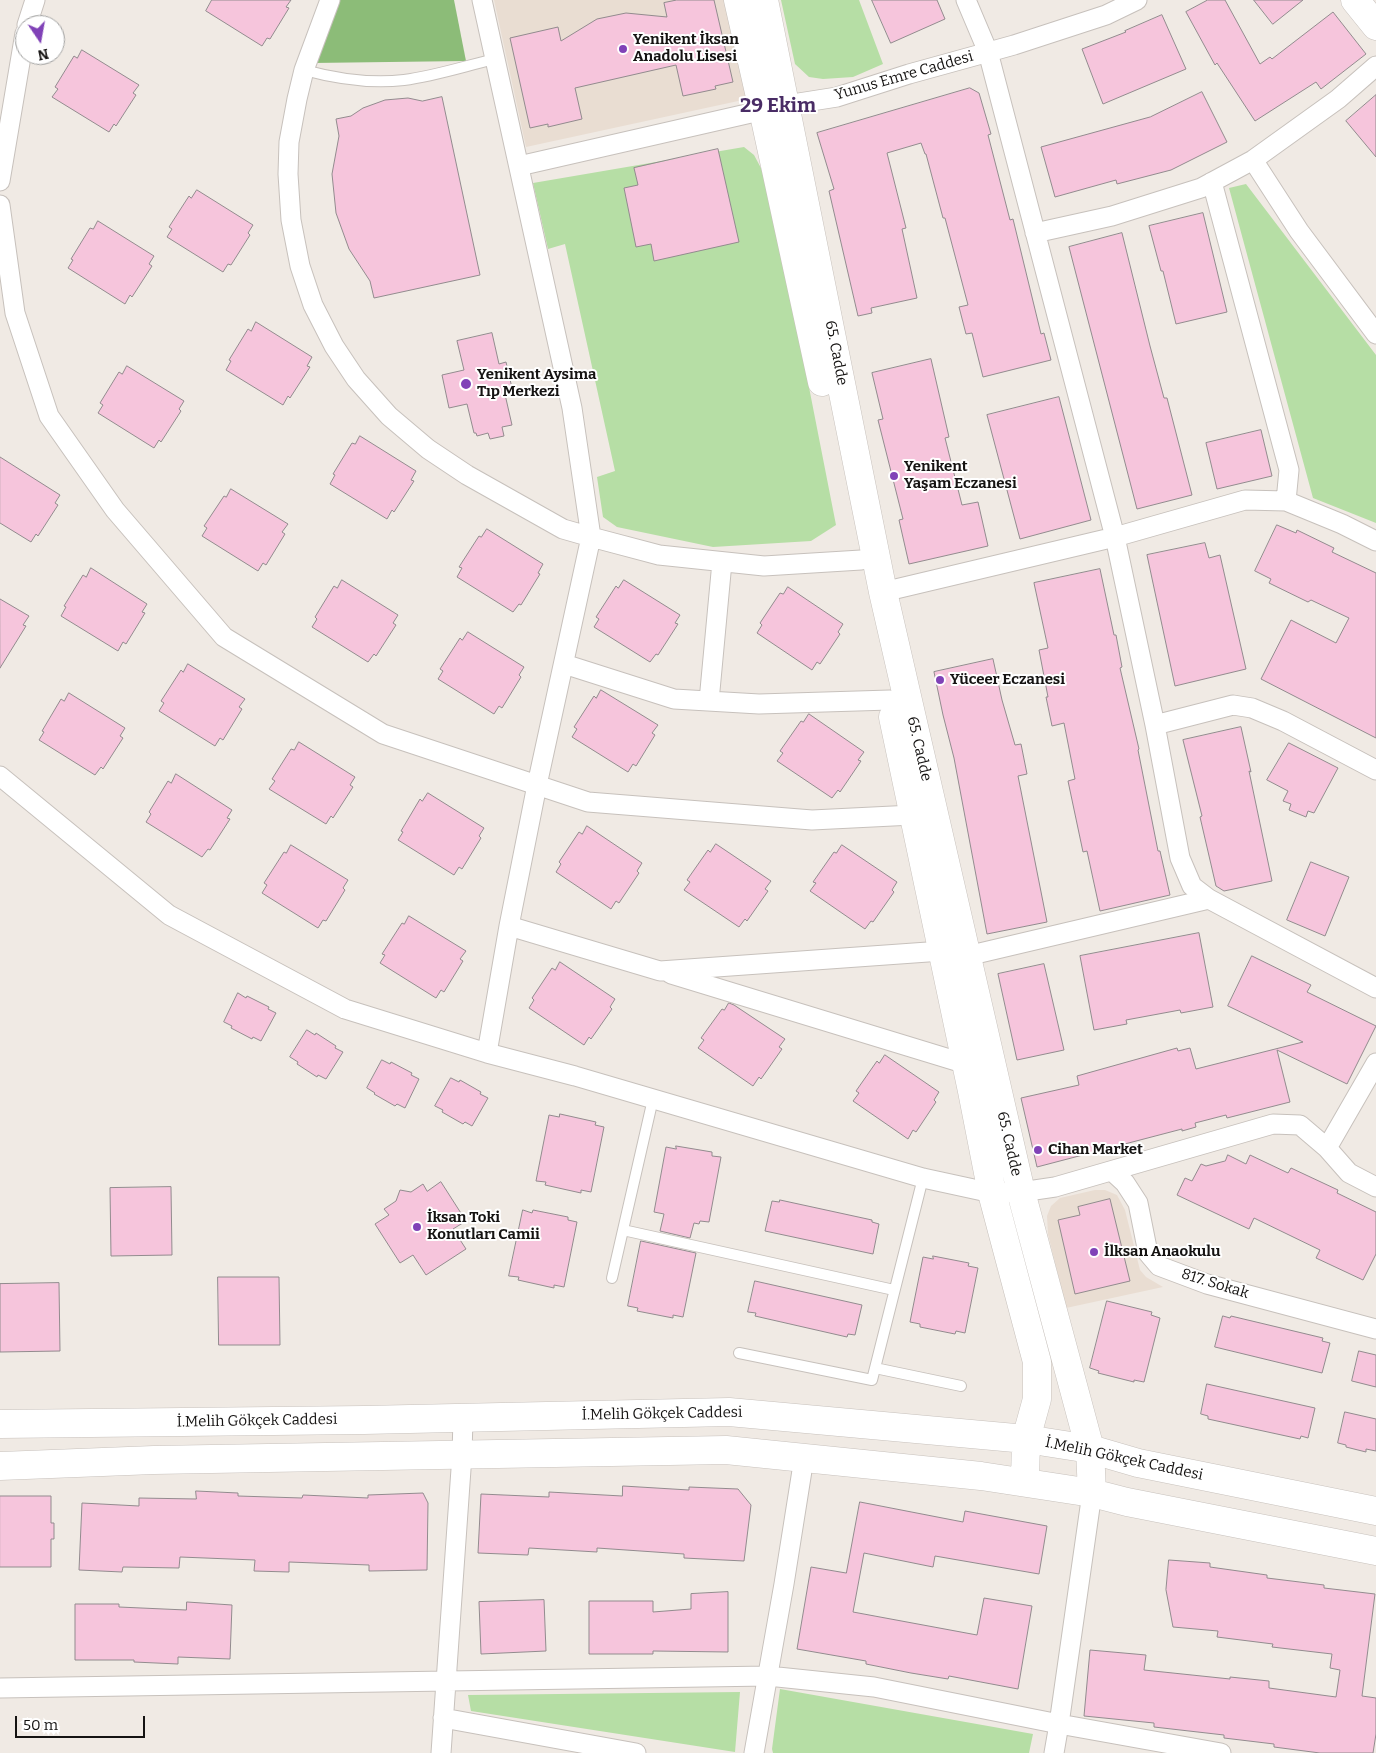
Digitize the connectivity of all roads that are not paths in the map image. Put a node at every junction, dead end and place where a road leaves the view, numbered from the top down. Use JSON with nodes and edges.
{"nodes":[{"id":1,"x":35,"y":0,"type":"edge"},
{"id":2,"x":330,"y":0,"type":"edge"},
{"id":3,"x":482,"y":0,"type":"edge"},
{"id":4,"x":738,"y":0,"type":"edge"},
{"id":5,"x":764,"y":0,"type":"edge"},
{"id":6,"x":966,"y":0,"type":"edge"},
{"id":7,"x":1137,"y":0,"type":"edge"},
{"id":8,"x":1355,"y":0,"type":"edge"},
{"id":9,"x":31,"y":15,"type":"edge"},
{"id":10,"x":1376,"y":26,"type":"edge"},
{"id":11,"x":988,"y":52,"type":"junction"},
{"id":12,"x":495,"y":59,"type":"junction"},
{"id":13,"x":20,"y":65,"type":"edge"},
{"id":14,"x":1376,"y":66,"type":"edge"},
{"id":15,"x":304,"y":70,"type":"junction"},
{"id":16,"x":775,"y":107,"type":"junction"},
{"id":17,"x":1254,"y":160,"type":"junction"},
{"id":18,"x":519,"y":166,"type":"junction"},
{"id":19,"x":0,"y":182,"type":"edge"},
{"id":20,"x":1212,"y":182,"type":"junction"},
{"id":21,"x":0,"y":205,"type":"edge"},
{"id":22,"x":1035,"y":233,"type":"junction"},
{"id":23,"x":5,"y":274,"type":"edge"},
{"id":24,"x":1376,"y":334,"type":"edge"},
{"id":25,"x":1286,"y":501,"type":"junction"},
{"id":26,"x":1115,"y":536,"type":"junction"},
{"id":27,"x":591,"y":537,"type":"junction"},
{"id":28,"x":1376,"y":540,"type":"edge"},
{"id":29,"x":861,"y":560,"type":"junction"},
{"id":30,"x":722,"y":562,"type":"junction"},
{"id":31,"x":883,"y":592,"type":"junction"},
{"id":32,"x":564,"y":664,"type":"junction"},
{"id":33,"x":890,"y":700,"type":"junction"},
{"id":34,"x":709,"y":701,"type":"junction"},
{"id":35,"x":1155,"y":725,"type":"junction"},
{"id":36,"x":1376,"y":770,"type":"edge"},
{"id":37,"x":0,"y":776,"type":"edge"},
{"id":38,"x":538,"y":785,"type":"junction"},
{"id":39,"x":913,"y":815,"type":"junction"},
{"id":40,"x":1209,"y":899,"type":"junction"},
{"id":41,"x":509,"y":926,"type":"junction"},
{"id":42,"x":955,"y":953,"type":"junction"},
{"id":43,"x":660,"y":971,"type":"junction"},
{"id":44,"x":1376,"y":988,"type":"edge"},
{"id":45,"x":487,"y":1053,"type":"junction"},
{"id":46,"x":1376,"y":1063,"type":"edge"},
{"id":47,"x":966,"y":1064,"type":"junction"},
{"id":48,"x":653,"y":1099,"type":"junction"},
{"id":49,"x":1327,"y":1148,"type":"junction"},
{"id":50,"x":1112,"y":1171,"type":"junction"},
{"id":51,"x":923,"y":1178,"type":"junction"},
{"id":52,"x":1376,"y":1187,"type":"edge"},
{"id":53,"x":1020,"y":1192,"type":"junction"},
{"id":54,"x":992,"y":1193,"type":"junction"},
{"id":55,"x":623,"y":1230,"type":"junction"},
{"id":56,"x":612,"y":1278,"type":"dead end"},
{"id":57,"x":894,"y":1290,"type":"junction"},
{"id":58,"x":1376,"y":1329,"type":"edge"},
{"id":59,"x":739,"y":1354,"type":"dead end"},
{"id":60,"x":875,"y":1368,"type":"junction"},
{"id":61,"x":961,"y":1386,"type":"dead end"},
{"id":62,"x":463,"y":1418,"type":"junction"},
{"id":63,"x":0,"y":1424,"type":"edge"},
{"id":64,"x":1026,"y":1439,"type":"junction"},
{"id":65,"x":1090,"y":1449,"type":"junction"},
{"id":66,"x":462,"y":1455,"type":"junction"},
{"id":67,"x":804,"y":1458,"type":"junction"},
{"id":68,"x":0,"y":1466,"type":"edge"},
{"id":69,"x":1025,"y":1482,"type":"junction"},
{"id":70,"x":1092,"y":1493,"type":"junction"},
{"id":71,"x":1376,"y":1512,"type":"edge"},
{"id":72,"x":1376,"y":1551,"type":"edge"},
{"id":73,"x":768,"y":1676,"type":"junction"},
{"id":74,"x":446,"y":1682,"type":"junction"},
{"id":75,"x":0,"y":1688,"type":"edge"},
{"id":76,"x":444,"y":1718,"type":"junction"},
{"id":77,"x":1059,"y":1724,"type":"junction"},
{"id":78,"x":441,"y":1753,"type":"edge"},
{"id":79,"x":636,"y":1753,"type":"edge"},
{"id":80,"x":754,"y":1753,"type":"edge"},
{"id":81,"x":1054,"y":1753,"type":"edge"},
{"id":82,"x":1221,"y":1753,"type":"edge"}],
"edges":[{"from":1,"to":9,"type":"street"},
{"from":2,"to":15,"type":"street"},
{"from":3,"to":12,"type":"street"},
{"from":4,"to":16,"type":"main road","name":"65. Cadde"},
{"from":5,"to":16,"type":"main road","name":"65. Cadde"},
{"from":6,"to":11,"type":"street"},
{"from":7,"to":11,"type":"street","name":"Yunus Emre Caddesi"},
{"from":8,"to":10,"type":"main road"},
{"from":11,"to":16,"type":"street","name":"Yunus Emre Caddesi"},
{"from":11,"to":22,"type":"street"},
{"from":12,"to":15,"type":"lane"},
{"from":12,"to":18,"type":"street"},
{"from":13,"to":19,"type":"street"},
{"from":14,"to":17,"type":"street"},
{"from":15,"to":27,"type":"street"},
{"from":16,"to":18,"type":"street","name":"Yunus Emre Caddesi"},
{"from":16,"to":29,"type":"main road","name":"65. Cadde"},
{"from":16,"to":31,"type":"main road","name":"65. Cadde"},
{"from":17,"to":20,"type":"street"},
{"from":17,"to":24,"type":"street"},
{"from":18,"to":27,"type":"street"},
{"from":20,"to":22,"type":"street"},
{"from":20,"to":25,"type":"street"},
{"from":21,"to":23,"type":"street"},
{"from":22,"to":26,"type":"street"},
{"from":23,"to":38,"type":"street"},
{"from":25,"to":26,"type":"street"},
{"from":25,"to":28,"type":"street"},
{"from":26,"to":31,"type":"street"},
{"from":26,"to":35,"type":"street"},
{"from":27,"to":30,"type":"street"},
{"from":27,"to":32,"type":"street"},
{"from":29,"to":30,"type":"street"},
{"from":29,"to":33,"type":"main road","name":"65. Cadde"},
{"from":30,"to":34,"type":"street"},
{"from":31,"to":42,"type":"main road","name":"65. Cadde"},
{"from":32,"to":34,"type":"street"},
{"from":32,"to":38,"type":"street"},
{"from":33,"to":34,"type":"street"},
{"from":33,"to":39,"type":"main road","name":"65. Cadde"},
{"from":35,"to":36,"type":"street"},
{"from":35,"to":40,"type":"street"},
{"from":37,"to":45,"type":"street"},
{"from":38,"to":39,"type":"street"},
{"from":38,"to":41,"type":"street"},
{"from":39,"to":42,"type":"main road","name":"65. Cadde"},
{"from":40,"to":42,"type":"street"},
{"from":40,"to":44,"type":"street"},
{"from":41,"to":43,"type":"street"},
{"from":41,"to":45,"type":"street"},
{"from":42,"to":43,"type":"street"},
{"from":42,"to":47,"type":"main road","name":"65. Cadde"},
{"from":42,"to":53,"type":"main road","name":"65. Cadde"},
{"from":43,"to":47,"type":"street"},
{"from":45,"to":48,"type":"street"},
{"from":46,"to":49,"type":"street"},
{"from":47,"to":54,"type":"main road","name":"65. Cadde"},
{"from":48,"to":51,"type":"street"},
{"from":48,"to":55,"type":"lane"},
{"from":49,"to":50,"type":"street"},
{"from":49,"to":52,"type":"street"},
{"from":50,"to":53,"type":"street"},
{"from":50,"to":58,"type":"street","name":"817. Sokak"},
{"from":51,"to":54,"type":"street"},
{"from":51,"to":57,"type":"lane"},
{"from":53,"to":54,"type":"street"},
{"from":53,"to":65,"type":"main road","name":"65. Cadde"},
{"from":54,"to":64,"type":"main road","name":"65. Cadde"},
{"from":55,"to":56,"type":"lane"},
{"from":55,"to":57,"type":"lane"},
{"from":57,"to":60,"type":"lane"},
{"from":59,"to":60,"type":"lane"},
{"from":60,"to":61,"type":"lane"},
{"from":62,"to":63,"type":"main road","name":"İ.Melih Gökçek Caddesi"},
{"from":62,"to":64,"type":"main road","name":"İ.Melih Gökçek Caddesi"},
{"from":62,"to":66,"type":"street"},
{"from":64,"to":65,"type":"main road","name":"İ.Melih Gökçek Caddesi"},
{"from":64,"to":69,"type":"main road","name":"65. Cadde"},
{"from":65,"to":70,"type":"main road","name":"65. Cadde"},
{"from":65,"to":71,"type":"main road","name":"İ.Melih Gökçek Caddesi"},
{"from":66,"to":67,"type":"main road"},
{"from":66,"to":68,"type":"main road"},
{"from":66,"to":74,"type":"street"},
{"from":67,"to":69,"type":"main road"},
{"from":67,"to":73,"type":"street"},
{"from":69,"to":70,"type":"main road"},
{"from":70,"to":72,"type":"main road"},
{"from":70,"to":77,"type":"street"},
{"from":73,"to":74,"type":"street"},
{"from":73,"to":77,"type":"street"},
{"from":73,"to":80,"type":"street"},
{"from":74,"to":75,"type":"street"},
{"from":74,"to":76,"type":"street"},
{"from":76,"to":78,"type":"street"},
{"from":76,"to":79,"type":"street"},
{"from":77,"to":81,"type":"street"},
{"from":77,"to":82,"type":"street"}]}
